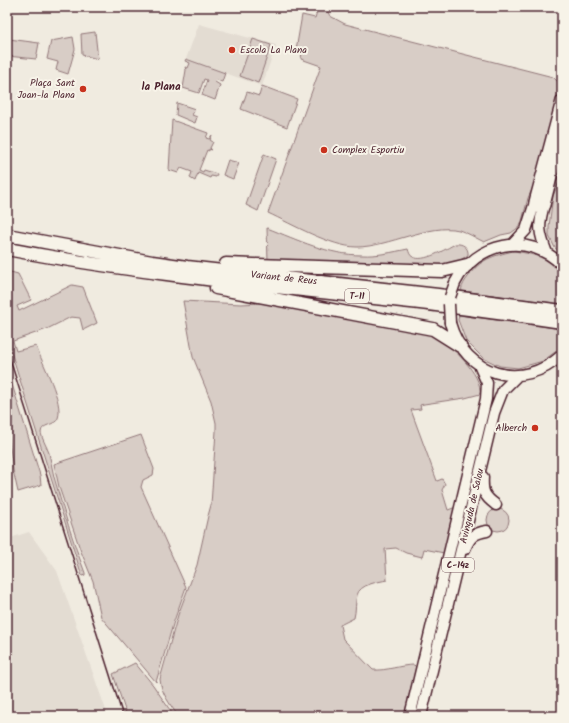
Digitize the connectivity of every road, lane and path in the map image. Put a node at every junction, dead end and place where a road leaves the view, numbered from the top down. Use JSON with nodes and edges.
{"nodes":[{"id":1,"x":562,"y":101,"type":"edge"},
{"id":2,"x":562,"y":134,"type":"edge"},
{"id":3,"x":539,"y":204,"type":"junction"},
{"id":4,"x":7,"y":235,"type":"edge"},
{"id":5,"x":512,"y":245,"type":"junction"},
{"id":6,"x":7,"y":249,"type":"edge"},
{"id":7,"x":547,"y":253,"type":"junction"},
{"id":8,"x":467,"y":265,"type":"junction"},
{"id":9,"x":562,"y":265,"type":"edge"},
{"id":10,"x":152,"y":267,"type":"junction"},
{"id":11,"x":562,"y":311,"type":"edge"},
{"id":12,"x":562,"y":322,"type":"edge"},
{"id":13,"x":460,"y":346,"type":"junction"},
{"id":14,"x":562,"y":355,"type":"edge"},
{"id":15,"x":479,"y":365,"type":"junction"},
{"id":16,"x":518,"y":376,"type":"junction"},
{"id":17,"x":485,"y":450,"type":"junction"},
{"id":18,"x":496,"y":505,"type":"dead end"},
{"id":19,"x":487,"y":531,"type":"dead end"},
{"id":20,"x":456,"y":571,"type":"junction"},
{"id":21,"x":410,"y":716,"type":"edge"},
{"id":22,"x":422,"y":716,"type":"edge"}],
"edges":[{"from":1,"to":3,"type":"highway"},
{"from":2,"to":3,"type":"highway"},
{"from":3,"to":5,"type":"main road"},
{"from":3,"to":7,"type":"main road"},
{"from":4,"to":10,"type":"highway","name":"Variant de Reus","number":"T-11"},
{"from":5,"to":7,"type":"main road"},
{"from":5,"to":8,"type":"main road"},
{"from":6,"to":10,"type":"highway","name":"Variant de Reus","number":"T-11"},
{"from":7,"to":9,"type":"main road"},
{"from":8,"to":10,"type":"highway"},
{"from":8,"to":13,"type":"main road","bridge":true},
{"from":10,"to":11,"type":"highway","name":"Variant de Reus","number":"T-11"},
{"from":10,"to":12,"type":"highway","name":"Variant de Reus","number":"T-11"},
{"from":10,"to":13,"type":"highway"},
{"from":13,"to":15,"type":"main road"},
{"from":14,"to":16,"type":"main road"},
{"from":15,"to":16,"type":"main road"},
{"from":15,"to":21,"type":"main road","name":"Avinguda de Salou","number":"C-14z"},
{"from":16,"to":17,"type":"main road","name":"Avinguda de Salou","number":"C-14z"},
{"from":17,"to":18,"type":"main road"},
{"from":17,"to":20,"type":"main road","name":"Avinguda de Salou","number":"C-14z"},
{"from":19,"to":20,"type":"main road"},
{"from":20,"to":22,"type":"main road","name":"Avinguda de Salou","number":"C-14z"}]}
